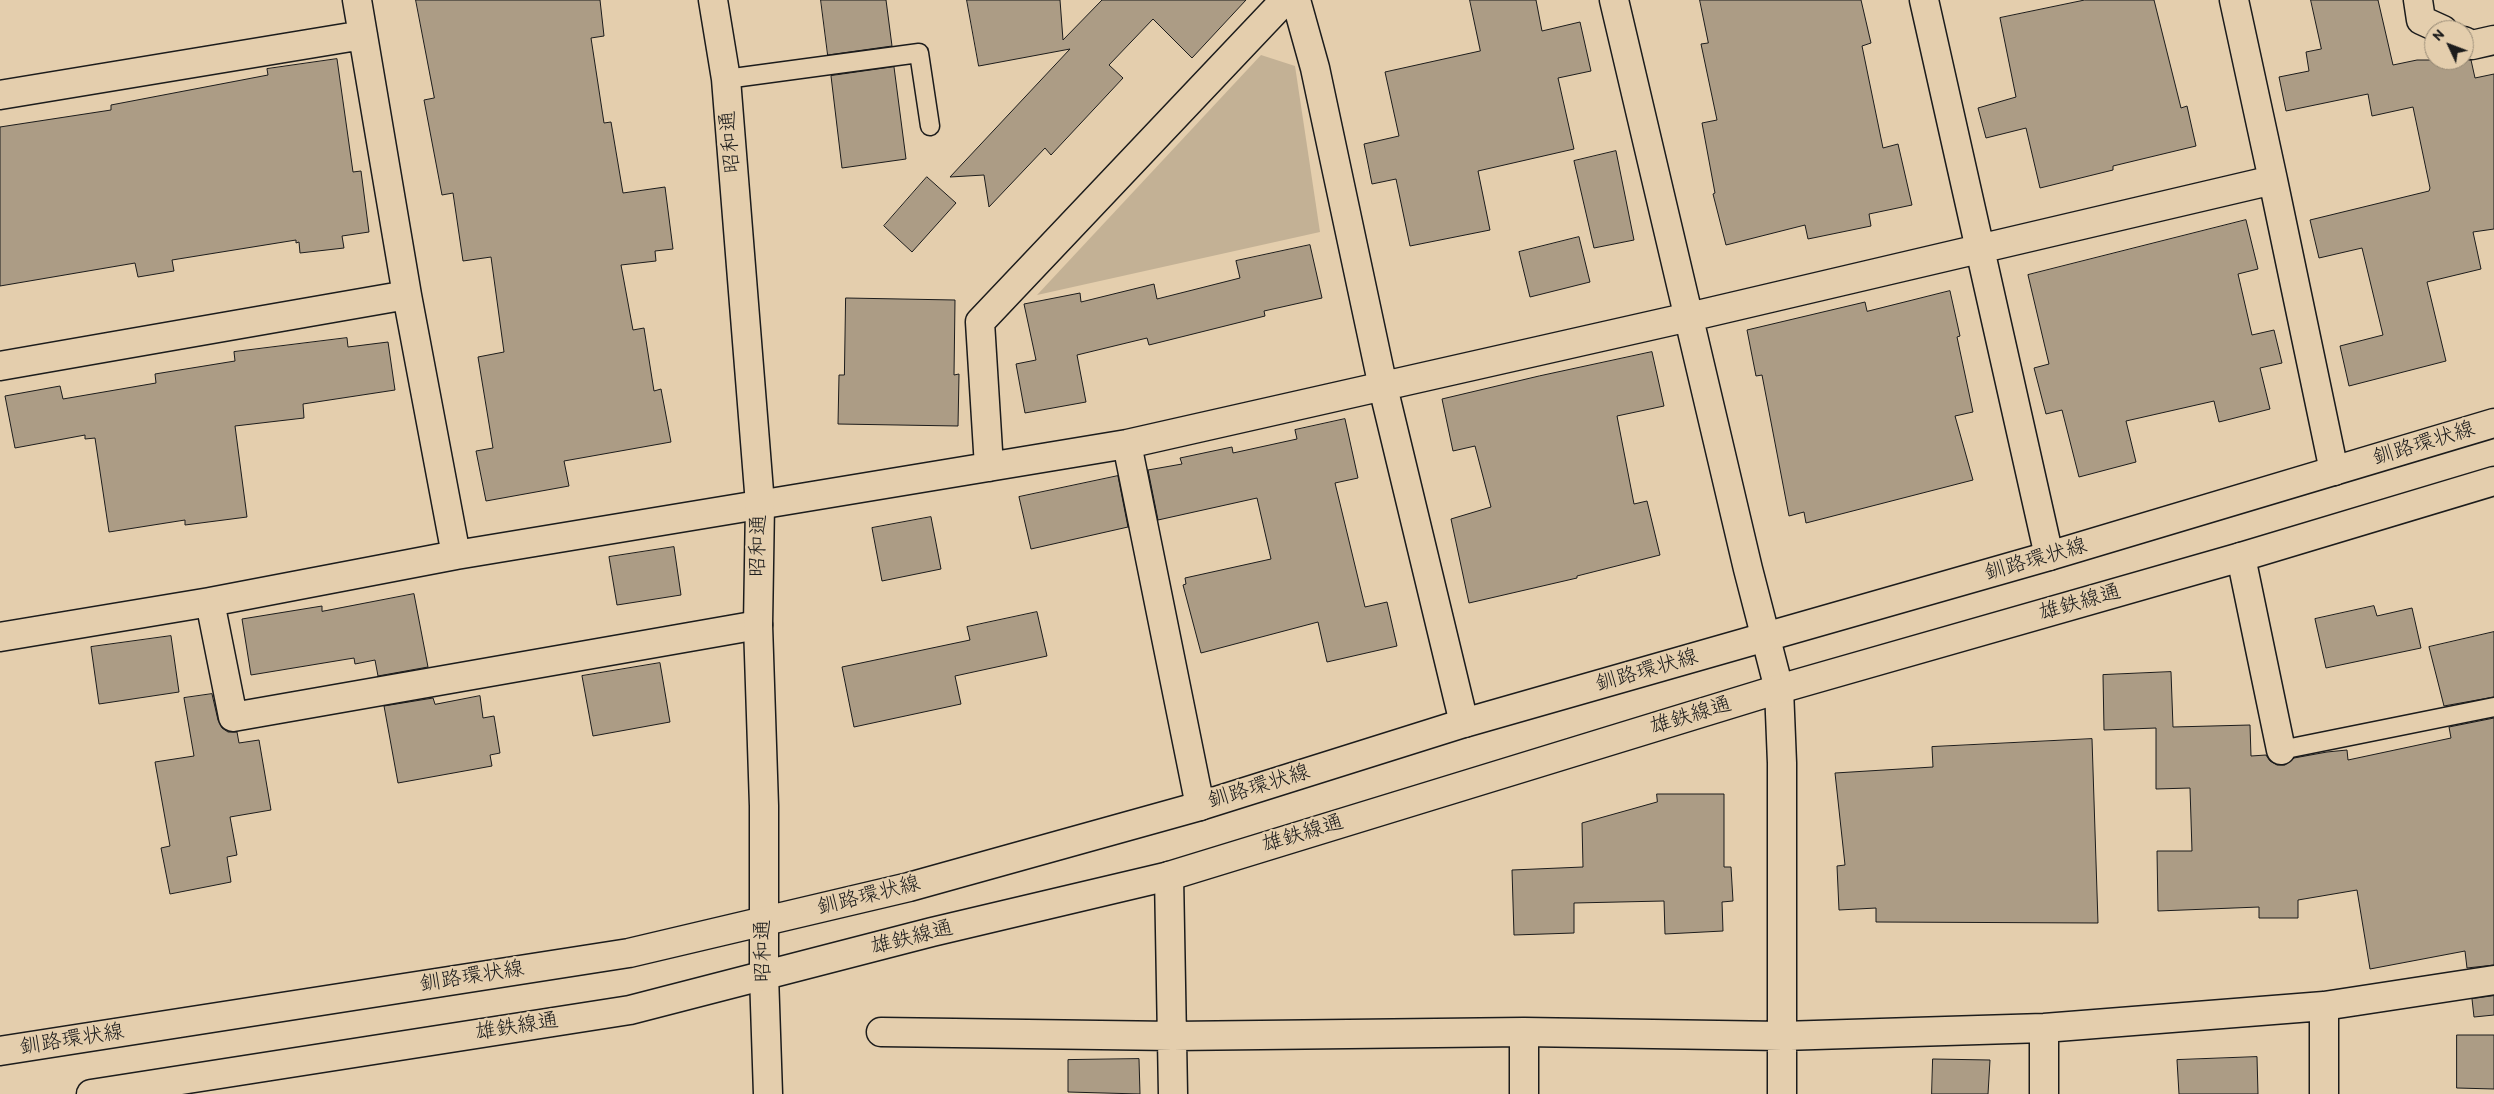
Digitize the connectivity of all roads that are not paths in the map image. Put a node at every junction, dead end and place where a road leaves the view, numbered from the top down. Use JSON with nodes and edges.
{"nodes":[{"id":1,"x":357,"y":0,"type":"edge"},
{"id":2,"x":713,"y":0,"type":"edge"},
{"id":3,"x":1285,"y":0,"type":"edge"},
{"id":4,"x":1296,"y":0,"type":"edge"},
{"id":5,"x":1614,"y":0,"type":"edge"},
{"id":6,"x":1924,"y":0,"type":"edge"},
{"id":7,"x":2234,"y":0,"type":"edge"},
{"id":8,"x":2418,"y":0,"type":"edge"},
{"id":9,"x":2424,"y":21,"type":"edge"},
{"id":10,"x":363,"y":35,"type":"junction"},
{"id":11,"x":2494,"y":40,"type":"edge"},
{"id":12,"x":2474,"y":45,"type":"edge"},
{"id":13,"x":726,"y":79,"type":"junction"},
{"id":14,"x":0,"y":95,"type":"edge"},
{"id":15,"x":930,"y":126,"type":"dead end"},
{"id":16,"x":2274,"y":180,"type":"junction"},
{"id":17,"x":1981,"y":248,"type":"junction"},
{"id":18,"x":407,"y":295,"type":"junction"},
{"id":19,"x":1689,"y":317,"type":"junction"},
{"id":20,"x":0,"y":366,"type":"edge"},
{"id":21,"x":1384,"y":387,"type":"junction"},
{"id":22,"x":2494,"y":423,"type":"edge"},
{"id":23,"x":1127,"y":444,"type":"junction"},
{"id":24,"x":989,"y":467,"type":"junction"},
{"id":25,"x":2334,"y":471,"type":"junction"},
{"id":26,"x":2494,"y":481,"type":"edge"},
{"id":27,"x":760,"y":504,"type":"junction"},
{"id":28,"x":456,"y":555,"type":"junction"},
{"id":29,"x":2049,"y":556,"type":"junction"},
{"id":30,"x":2241,"y":558,"type":"junction"},
{"id":31,"x":210,"y":602,"type":"junction"},
{"id":32,"x":758,"y":625,"type":"junction"},
{"id":33,"x":0,"y":637,"type":"edge"},
{"id":34,"x":1766,"y":638,"type":"junction"},
{"id":35,"x":1779,"y":689,"type":"junction"},
{"id":36,"x":2494,"y":707,"type":"edge"},
{"id":37,"x":1464,"y":723,"type":"junction"},
{"id":38,"x":2281,"y":750,"type":"joint"},
{"id":39,"x":1200,"y":806,"type":"junction"},
{"id":40,"x":1169,"y":876,"type":"junction"},
{"id":41,"x":765,"y":921,"type":"junction"},
{"id":42,"x":764,"y":975,"type":"junction"},
{"id":43,"x":2494,"y":980,"type":"edge"},
{"id":44,"x":2324,"y":1006,"type":"junction"},
{"id":45,"x":2044,"y":1028,"type":"junction"},
{"id":46,"x":881,"y":1032,"type":"dead end"},
{"id":47,"x":1524,"y":1032,"type":"junction"},
{"id":48,"x":1173,"y":1036,"type":"junction"},
{"id":49,"x":1782,"y":1036,"type":"junction"},
{"id":50,"x":0,"y":1051,"type":"edge"},
{"id":51,"x":91,"y":1094,"type":"edge"},
{"id":52,"x":768,"y":1094,"type":"edge"},
{"id":53,"x":1173,"y":1094,"type":"edge"},
{"id":54,"x":1524,"y":1094,"type":"edge"},
{"id":55,"x":1782,"y":1094,"type":"edge"},
{"id":56,"x":2044,"y":1094,"type":"edge"},
{"id":57,"x":2324,"y":1094,"type":"edge"}],
"edges":[{"from":1,"to":10,"type":"street"},
{"from":2,"to":13,"type":"street","name":"昭和通"},
{"from":3,"to":24,"type":"street"},
{"from":4,"to":21,"type":"street"},
{"from":5,"to":19,"type":"street"},
{"from":6,"to":17,"type":"street"},
{"from":7,"to":16,"type":"street"},
{"from":8,"to":9,"type":"street"},
{"from":10,"to":14,"type":"street"},
{"from":10,"to":18,"type":"street"},
{"from":11,"to":12,"type":"street"},
{"from":13,"to":15,"type":"lane"},
{"from":13,"to":27,"type":"street","name":"昭和通"},
{"from":16,"to":17,"type":"street"},
{"from":16,"to":25,"type":"street"},
{"from":17,"to":19,"type":"street"},
{"from":17,"to":29,"type":"street"},
{"from":18,"to":20,"type":"street"},
{"from":18,"to":28,"type":"street"},
{"from":19,"to":21,"type":"street"},
{"from":19,"to":34,"type":"street"},
{"from":21,"to":23,"type":"street"},
{"from":21,"to":37,"type":"street"},
{"from":22,"to":25,"type":"street","name":"釧路環状線"},
{"from":23,"to":24,"type":"street"},
{"from":23,"to":39,"type":"street"},
{"from":24,"to":27,"type":"street"},
{"from":25,"to":29,"type":"street","name":"釧路環状線"},
{"from":26,"to":30,"type":"street","name":"雄鉄線通"},
{"from":27,"to":28,"type":"street"},
{"from":27,"to":32,"type":"street","name":"昭和通"},
{"from":28,"to":31,"type":"street"},
{"from":29,"to":34,"type":"street","name":"釧路環状線"},
{"from":30,"to":35,"type":"street","name":"雄鉄線通"},
{"from":30,"to":38,"type":"street"},
{"from":31,"to":32,"type":"street"},
{"from":31,"to":33,"type":"street"},
{"from":32,"to":41,"type":"street","name":"昭和通"},
{"from":34,"to":35,"type":"street"},
{"from":34,"to":37,"type":"street","name":"釧路環状線"},
{"from":35,"to":40,"type":"street","name":"雄鉄線通"},
{"from":35,"to":49,"type":"street"},
{"from":36,"to":38,"type":"lane"},
{"from":37,"to":39,"type":"street","name":"釧路環状線"},
{"from":39,"to":41,"type":"street","name":"釧路環状線"},
{"from":40,"to":42,"type":"street","name":"雄鉄線通"},
{"from":40,"to":48,"type":"street"},
{"from":41,"to":42,"type":"street","name":"昭和通"},
{"from":41,"to":50,"type":"street","name":"釧路環状線"},
{"from":42,"to":51,"type":"street","name":"雄鉄線通"},
{"from":42,"to":52,"type":"street","name":"昭和通"},
{"from":43,"to":44,"type":"street"},
{"from":44,"to":45,"type":"street"},
{"from":44,"to":57,"type":"street"},
{"from":45,"to":49,"type":"street"},
{"from":45,"to":56,"type":"street"},
{"from":46,"to":48,"type":"street"},
{"from":47,"to":48,"type":"street"},
{"from":47,"to":49,"type":"street"},
{"from":47,"to":54,"type":"street"},
{"from":48,"to":53,"type":"street"},
{"from":49,"to":55,"type":"street"}]}
